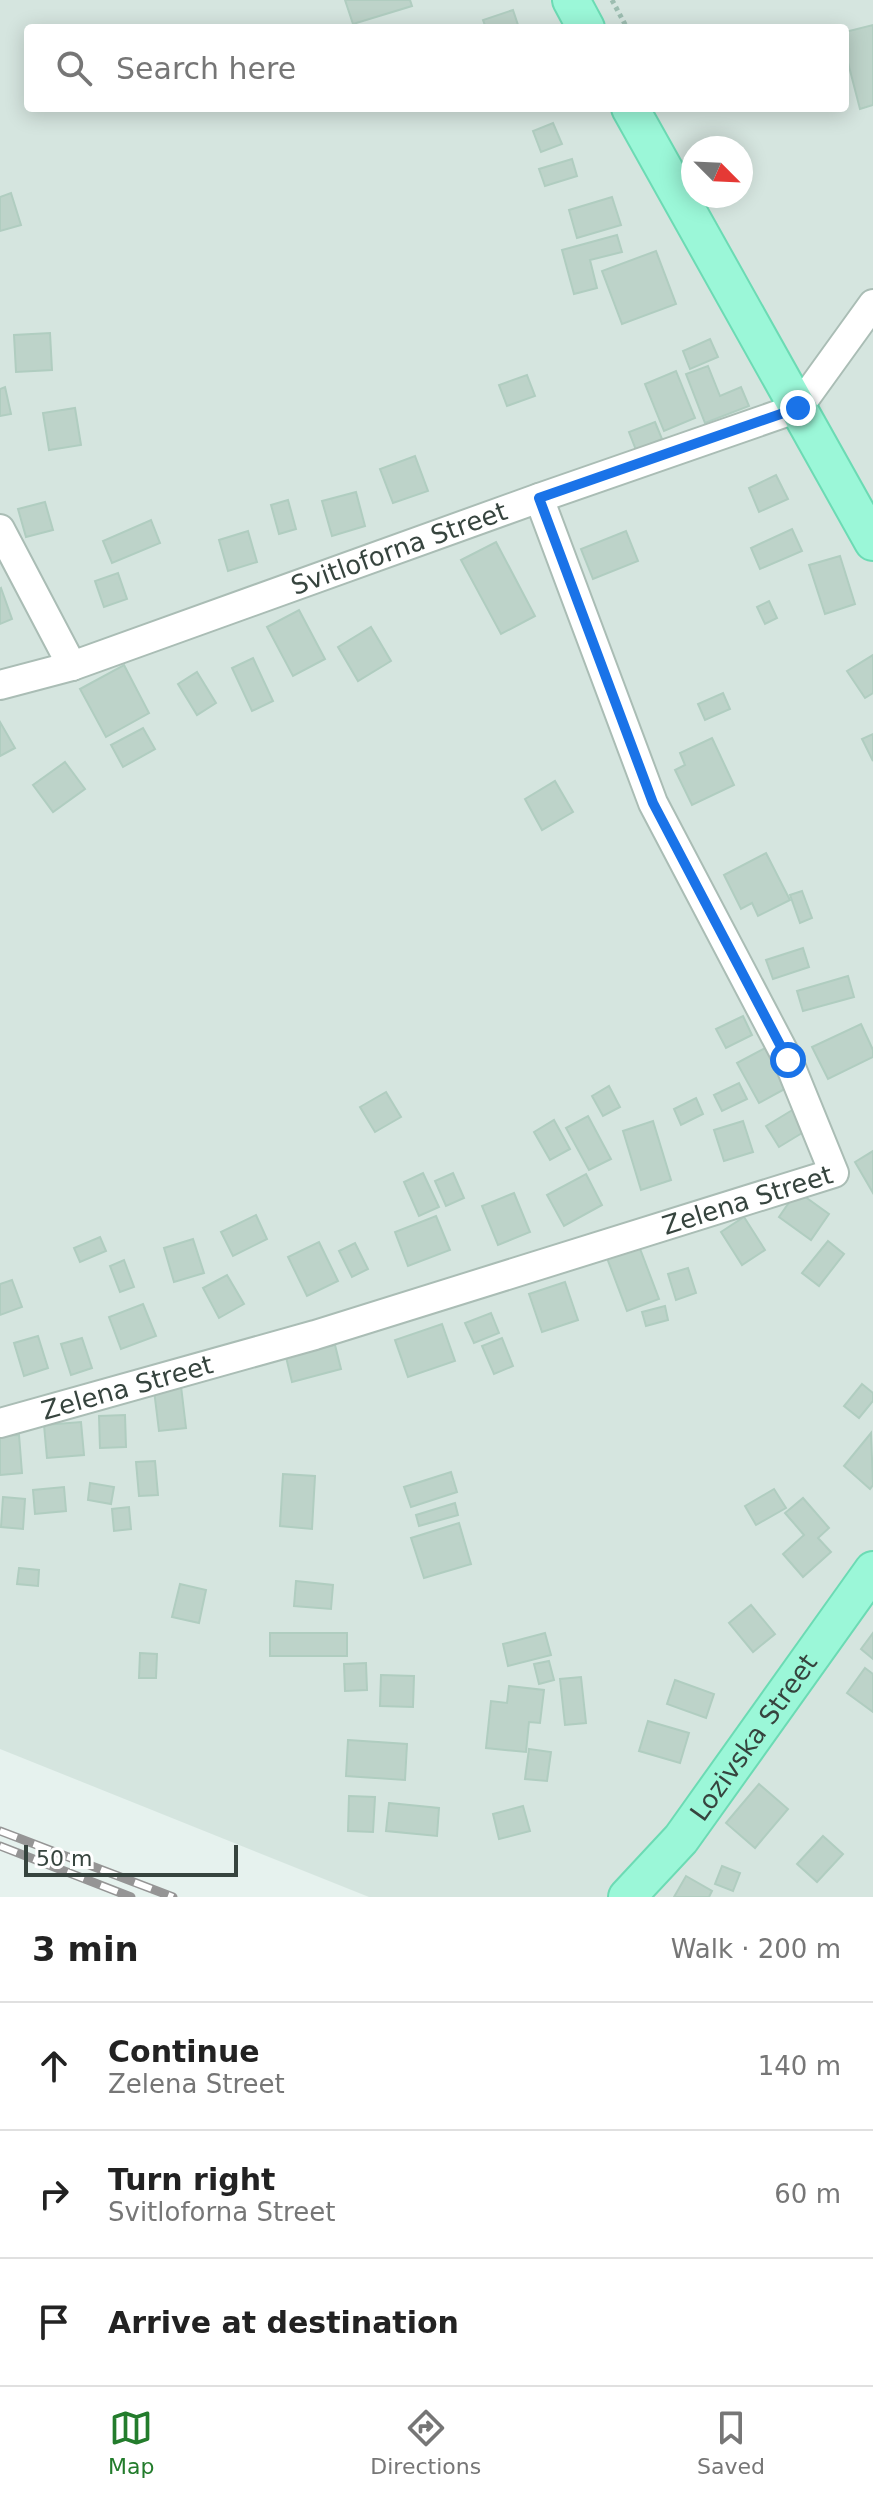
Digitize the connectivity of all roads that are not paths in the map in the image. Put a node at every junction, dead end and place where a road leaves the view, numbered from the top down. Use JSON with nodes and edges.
{"nodes":[{"id":1,"x":571,"y":0,"type":"edge"},
{"id":2,"x":584,"y":24,"type":"edge"},
{"id":3,"x":632,"y":112,"type":"edge"},
{"id":4,"x":873,"y":304,"type":"edge"},
{"id":5,"x":798,"y":408,"type":"junction"},
{"id":6,"x":539,"y":498,"type":"junction"},
{"id":7,"x":0,"y":529,"type":"edge"},
{"id":8,"x":873,"y":542,"type":"edge"},
{"id":9,"x":72,"y":666,"type":"junction"},
{"id":10,"x":0,"y":685,"type":"edge"},
{"id":11,"x":0,"y":1423,"type":"edge"},
{"id":12,"x":873,"y":1570,"type":"edge"},
{"id":13,"x":627,"y":1897,"type":"edge"}],
"edges":[{"from":1,"to":2,"type":"main road"},
{"from":3,"to":5,"type":"main road"},
{"from":4,"to":5,"type":"street"},
{"from":5,"to":6,"type":"street","name":"Svitloforna Street"},
{"from":5,"to":8,"type":"main road"},
{"from":6,"to":9,"type":"street","name":"Svitloforna Street"},
{"from":6,"to":11,"type":"street","name":"Zelena Street"},
{"from":7,"to":9,"type":"street"},
{"from":9,"to":10,"type":"street","name":"Svitloforna Street"},
{"from":12,"to":13,"type":"main road","name":"Lozivska Street"}]}
